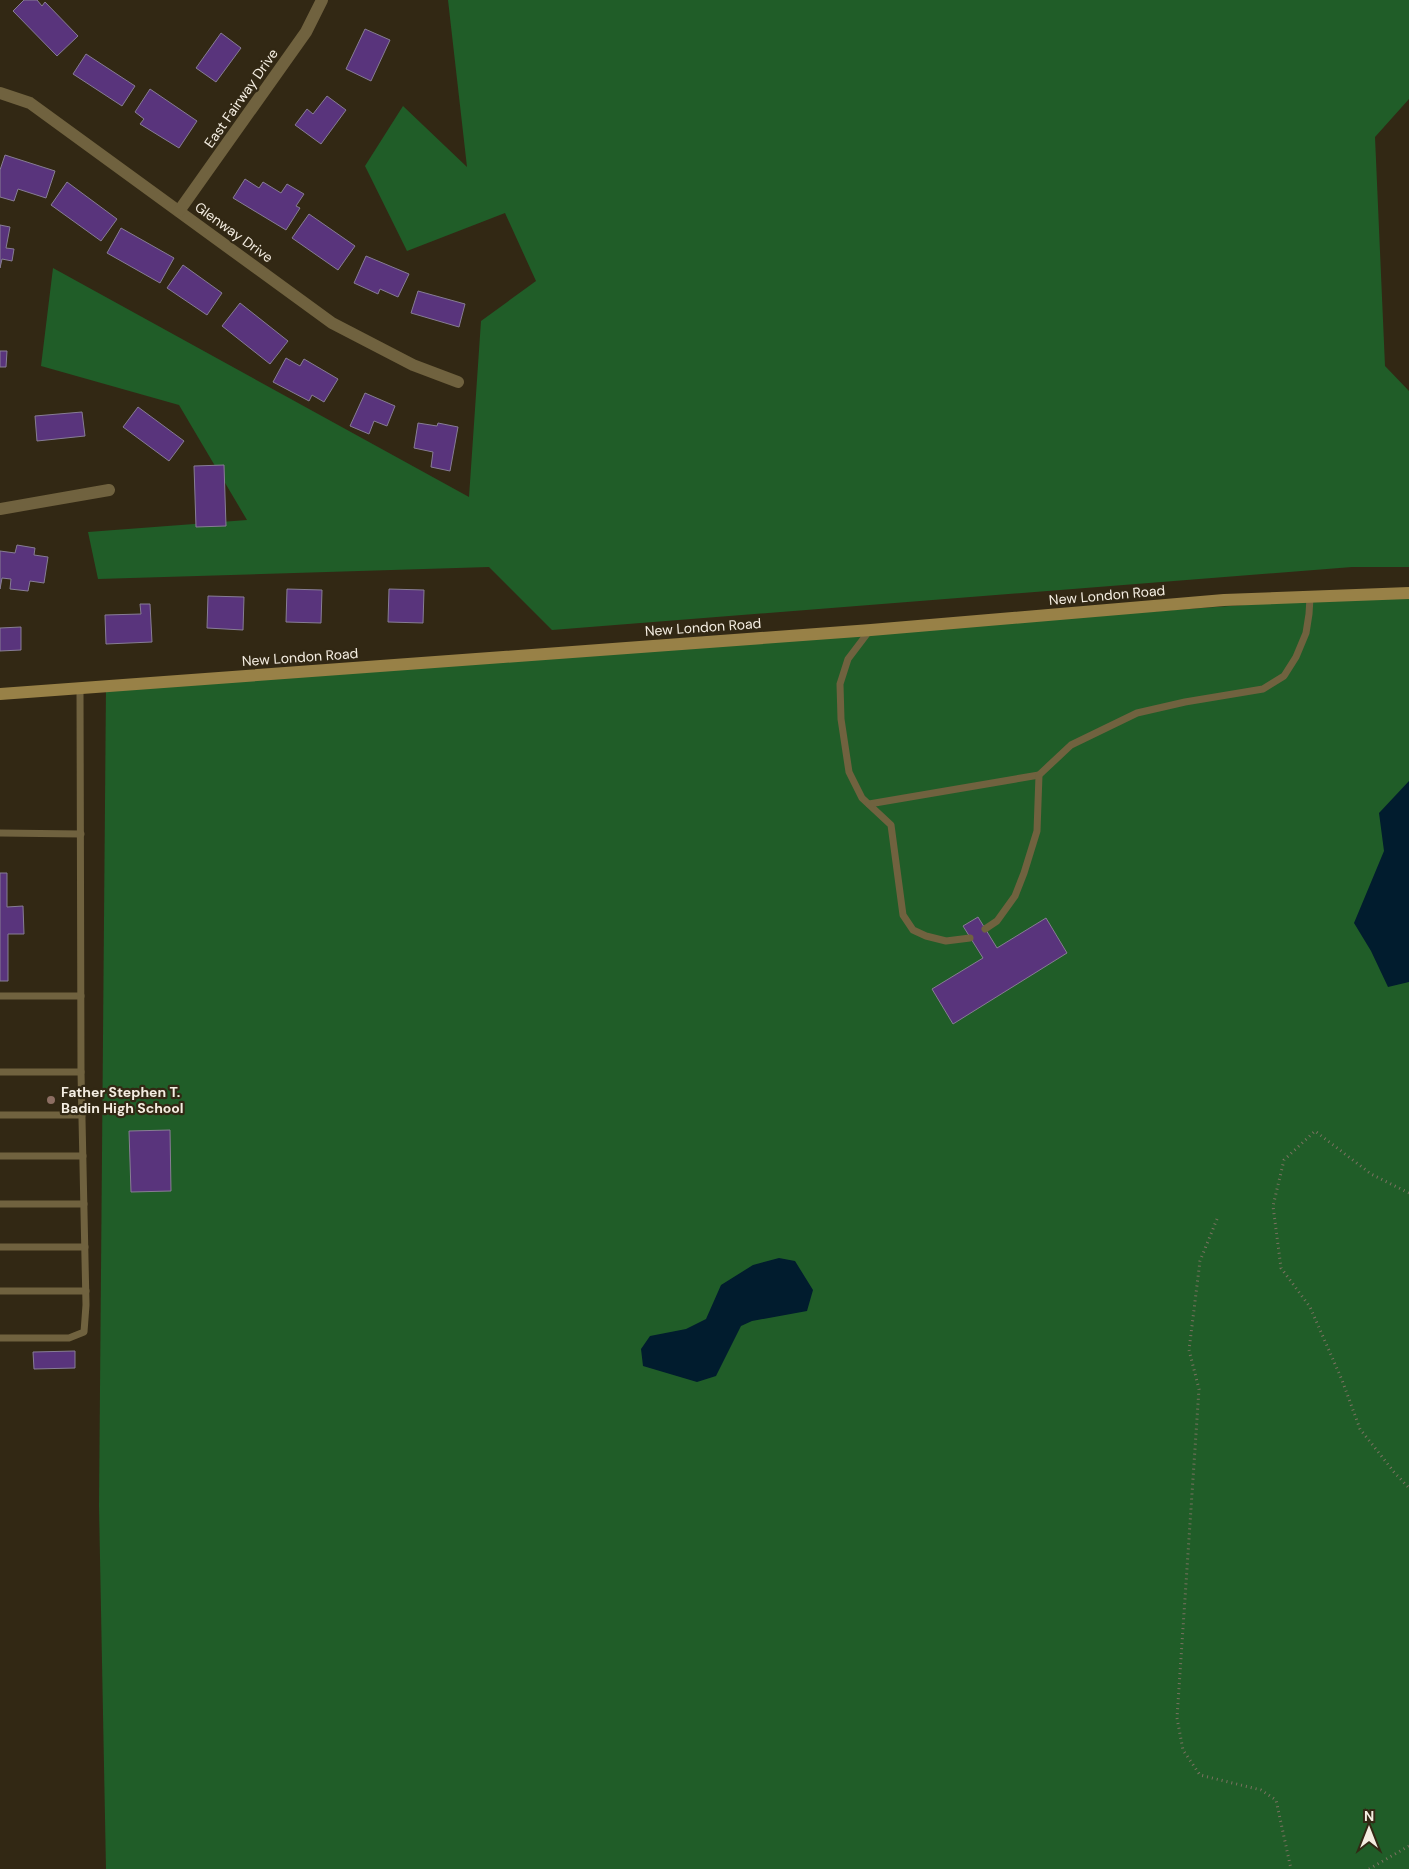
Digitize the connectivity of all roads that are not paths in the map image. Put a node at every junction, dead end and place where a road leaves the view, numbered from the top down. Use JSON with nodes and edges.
{"nodes":[{"id":1,"x":322,"y":0,"type":"edge"},
{"id":2,"x":0,"y":93,"type":"edge"},
{"id":3,"x":179,"y":211,"type":"junction"},
{"id":4,"x":458,"y":382,"type":"dead end"},
{"id":5,"x":109,"y":490,"type":"dead end"},
{"id":6,"x":0,"y":509,"type":"edge"},
{"id":7,"x":1409,"y":593,"type":"edge"},
{"id":8,"x":1310,"y":598,"type":"junction"},
{"id":9,"x":871,"y":630,"type":"junction"},
{"id":10,"x":80,"y":688,"type":"junction"},
{"id":11,"x":0,"y":694,"type":"edge"},
{"id":12,"x":1039,"y":776,"type":"junction"},
{"id":13,"x":869,"y":804,"type":"junction"},
{"id":14,"x":0,"y":833,"type":"edge"},
{"id":15,"x":80,"y":834,"type":"junction"},
{"id":16,"x":985,"y":929,"type":"dead end"},
{"id":17,"x":970,"y":938,"type":"dead end"},
{"id":18,"x":0,"y":996,"type":"edge"},
{"id":19,"x":81,"y":996,"type":"junction"},
{"id":20,"x":0,"y":1072,"type":"edge"},
{"id":21,"x":81,"y":1072,"type":"junction"},
{"id":22,"x":0,"y":1115,"type":"edge"},
{"id":23,"x":82,"y":1115,"type":"junction"},
{"id":24,"x":0,"y":1156,"type":"edge"},
{"id":25,"x":83,"y":1156,"type":"junction"},
{"id":26,"x":0,"y":1204,"type":"edge"},
{"id":27,"x":84,"y":1204,"type":"junction"},
{"id":28,"x":0,"y":1247,"type":"edge"},
{"id":29,"x":85,"y":1247,"type":"junction"},
{"id":30,"x":86,"y":1291,"type":"junction"},
{"id":31,"x":0,"y":1292,"type":"edge"},
{"id":32,"x":0,"y":1338,"type":"edge"}],
"edges":[{"from":1,"to":3,"type":"street","name":"East Fairway Drive"},
{"from":2,"to":3,"type":"street","name":"Glenway Drive"},
{"from":3,"to":4,"type":"street","name":"Glenway Drive"},
{"from":5,"to":6,"type":"street"},
{"from":7,"to":8,"type":"street","name":"New London Road"},
{"from":8,"to":9,"type":"street","name":"New London Road"},
{"from":8,"to":12,"type":"lane"},
{"from":9,"to":10,"type":"street","name":"New London Road"},
{"from":9,"to":13,"type":"lane"},
{"from":10,"to":11,"type":"street","name":"New London Road"},
{"from":10,"to":15,"type":"lane"},
{"from":12,"to":13,"type":"lane"},
{"from":12,"to":16,"type":"lane"},
{"from":13,"to":17,"type":"lane"},
{"from":14,"to":15,"type":"lane"},
{"from":15,"to":19,"type":"lane"},
{"from":18,"to":19,"type":"lane"},
{"from":19,"to":21,"type":"lane"},
{"from":20,"to":21,"type":"lane"},
{"from":21,"to":23,"type":"lane"},
{"from":22,"to":23,"type":"lane"},
{"from":23,"to":25,"type":"lane"},
{"from":24,"to":25,"type":"lane"},
{"from":25,"to":27,"type":"lane"},
{"from":26,"to":27,"type":"lane"},
{"from":27,"to":29,"type":"lane"},
{"from":28,"to":29,"type":"lane"},
{"from":29,"to":30,"type":"lane"},
{"from":30,"to":31,"type":"lane"},
{"from":30,"to":32,"type":"lane"}]}
